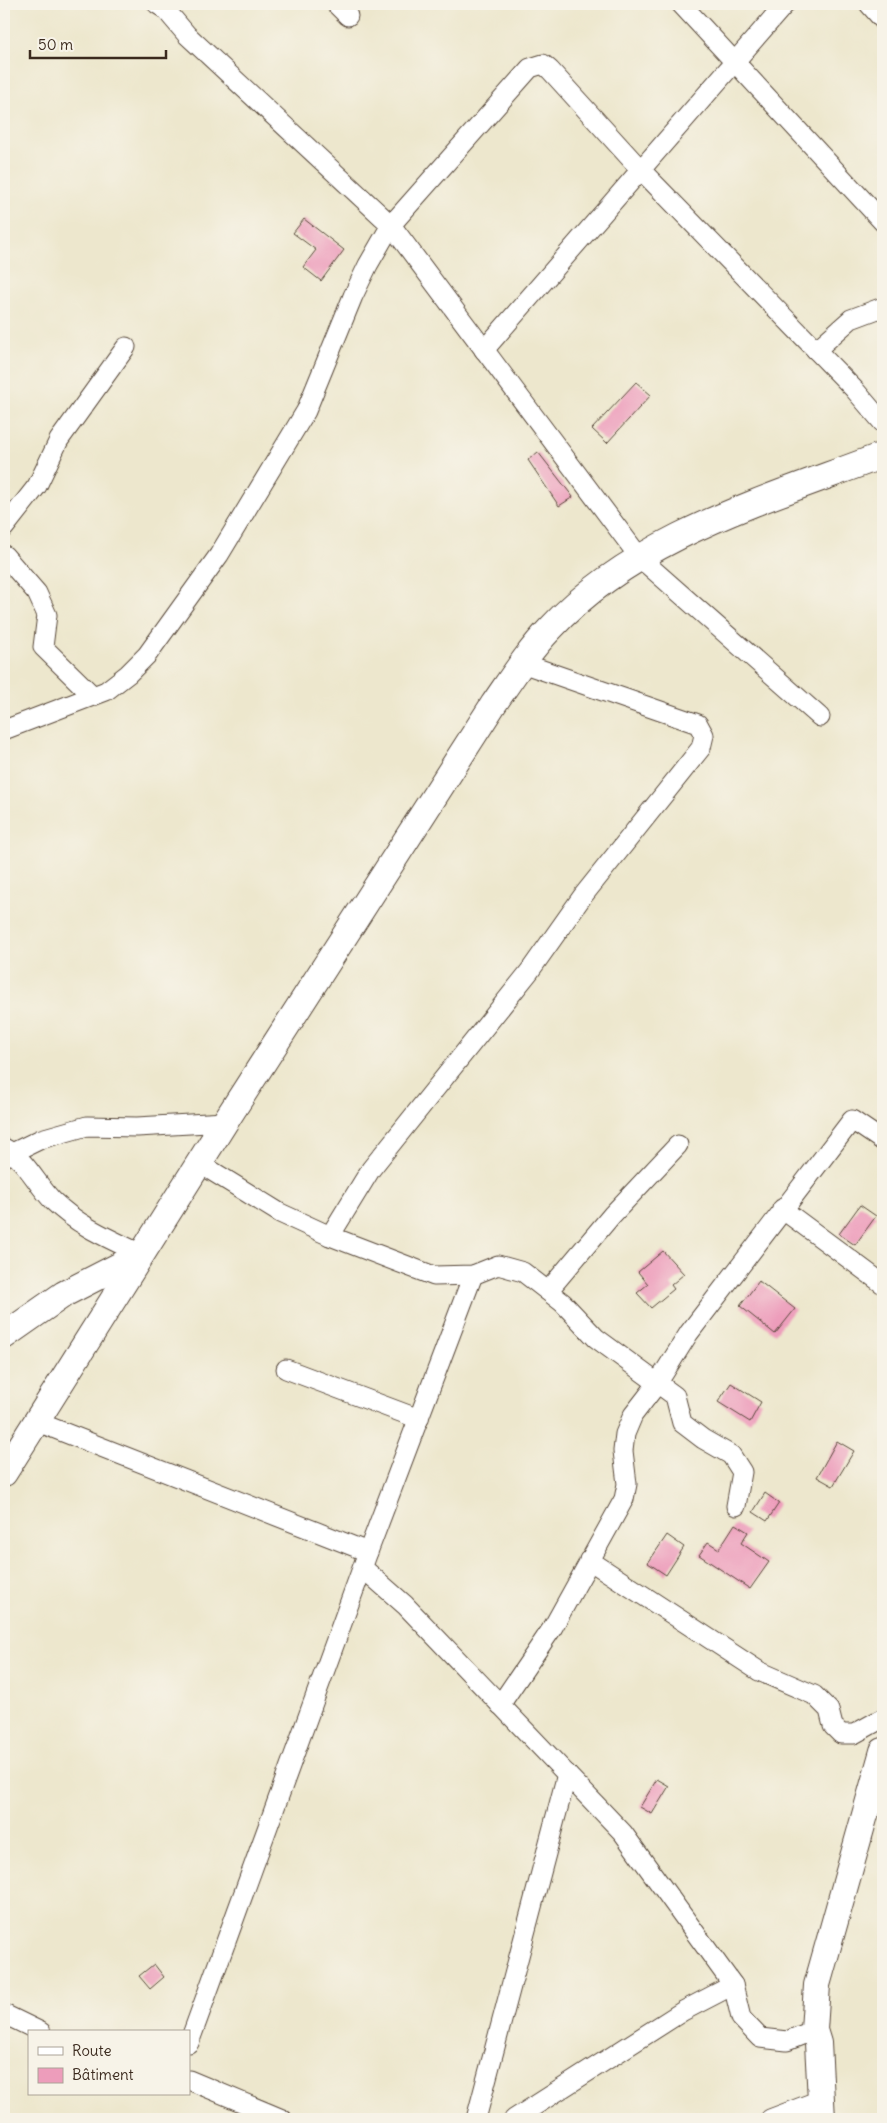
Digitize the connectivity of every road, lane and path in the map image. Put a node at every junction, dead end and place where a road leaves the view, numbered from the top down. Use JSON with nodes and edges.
{"nodes":[{"id":1,"x":157,"y":4,"type":"edge"},
{"id":2,"x":681,"y":4,"type":"edge"},
{"id":3,"x":869,"y":4,"type":"edge"},
{"id":4,"x":776,"y":7,"type":"edge"},
{"id":5,"x":883,"y":20,"type":"edge"},
{"id":6,"x":735,"y":61,"type":"junction"},
{"id":7,"x":640,"y":170,"type":"junction"},
{"id":8,"x":883,"y":222,"type":"edge"},
{"id":9,"x":391,"y":225,"type":"junction"},
{"id":10,"x":883,"y":308,"type":"edge"},
{"id":11,"x":126,"y":347,"type":"dead end"},
{"id":12,"x":484,"y":350,"type":"junction"},
{"id":13,"x":816,"y":350,"type":"junction"},
{"id":14,"x":883,"y":423,"type":"edge"},
{"id":15,"x":883,"y":455,"type":"edge"},
{"id":16,"x":4,"y":528,"type":"edge"},
{"id":17,"x":4,"y":555,"type":"edge"},
{"id":18,"x":640,"y":558,"type":"junction"},
{"id":19,"x":522,"y":662,"type":"junction"},
{"id":20,"x":93,"y":696,"type":"junction"},
{"id":21,"x":820,"y":717,"type":"dead end"},
{"id":22,"x":4,"y":730,"type":"edge"},
{"id":23,"x":225,"y":1122,"type":"junction"},
{"id":24,"x":883,"y":1141,"type":"edge"},
{"id":25,"x":678,"y":1145,"type":"dead end"},
{"id":26,"x":7,"y":1152,"type":"edge"},
{"id":27,"x":199,"y":1163,"type":"junction"},
{"id":28,"x":782,"y":1209,"type":"junction"},
{"id":29,"x":330,"y":1236,"type":"junction"},
{"id":30,"x":141,"y":1254,"type":"junction"},
{"id":31,"x":473,"y":1275,"type":"junction"},
{"id":32,"x":883,"y":1284,"type":"edge"},
{"id":33,"x":548,"y":1291,"type":"junction"},
{"id":34,"x":4,"y":1336,"type":"edge"},
{"id":35,"x":286,"y":1369,"type":"dead end"},
{"id":36,"x":657,"y":1384,"type":"junction"},
{"id":37,"x":418,"y":1418,"type":"junction"},
{"id":38,"x":35,"y":1421,"type":"junction"},
{"id":39,"x":4,"y":1473,"type":"edge"},
{"id":40,"x":736,"y":1506,"type":"dead end"},
{"id":41,"x":366,"y":1560,"type":"junction"},
{"id":42,"x":589,"y":1560,"type":"junction"},
{"id":43,"x":500,"y":1705,"type":"junction"},
{"id":44,"x":883,"y":1718,"type":"edge"},
{"id":45,"x":883,"y":1751,"type":"edge"},
{"id":46,"x":567,"y":1774,"type":"junction"},
{"id":47,"x":733,"y":1985,"type":"junction"},
{"id":48,"x":4,"y":2014,"type":"edge"},
{"id":49,"x":37,"y":2030,"type":"edge"},
{"id":50,"x":814,"y":2030,"type":"junction"},
{"id":51,"x":190,"y":2041,"type":"edge"},
{"id":52,"x":190,"y":2081,"type":"edge"},
{"id":53,"x":821,"y":2110,"type":"edge"},
{"id":54,"x":254,"y":2113,"type":"edge"},
{"id":55,"x":282,"y":2119,"type":"edge"},
{"id":56,"x":476,"y":2119,"type":"edge"},
{"id":57,"x":514,"y":2119,"type":"edge"},
{"id":58,"x":770,"y":2119,"type":"edge"}],
"edges":[{"from":1,"to":9,"type":"street"},
{"from":2,"to":6,"type":"street"},
{"from":3,"to":5,"type":"street"},
{"from":4,"to":6,"type":"street"},
{"from":6,"to":7,"type":"street"},
{"from":6,"to":8,"type":"street"},
{"from":7,"to":9,"type":"street"},
{"from":7,"to":12,"type":"street"},
{"from":7,"to":13,"type":"street"},
{"from":9,"to":12,"type":"street"},
{"from":9,"to":20,"type":"street"},
{"from":10,"to":13,"type":"street"},
{"from":11,"to":16,"type":"street"},
{"from":12,"to":18,"type":"street"},
{"from":13,"to":14,"type":"street"},
{"from":15,"to":18,"type":"main road"},
{"from":17,"to":20,"type":"street"},
{"from":18,"to":19,"type":"main road"},
{"from":18,"to":21,"type":"street"},
{"from":19,"to":23,"type":"main road"},
{"from":19,"to":29,"type":"street"},
{"from":20,"to":22,"type":"street"},
{"from":23,"to":26,"type":"street"},
{"from":23,"to":27,"type":"main road"},
{"from":24,"to":28,"type":"street"},
{"from":25,"to":33,"type":"street"},
{"from":26,"to":30,"type":"street"},
{"from":27,"to":29,"type":"street"},
{"from":27,"to":30,"type":"main road"},
{"from":28,"to":32,"type":"street"},
{"from":28,"to":36,"type":"street"},
{"from":29,"to":31,"type":"street"},
{"from":30,"to":34,"type":"main road"},
{"from":30,"to":38,"type":"main road"},
{"from":31,"to":33,"type":"street"},
{"from":31,"to":37,"type":"street"},
{"from":33,"to":36,"type":"street"},
{"from":35,"to":37,"type":"street"},
{"from":36,"to":40,"type":"street"},
{"from":36,"to":42,"type":"street"},
{"from":37,"to":41,"type":"street"},
{"from":38,"to":39,"type":"main road"},
{"from":38,"to":41,"type":"street"},
{"from":41,"to":43,"type":"street"},
{"from":41,"to":51,"type":"street"},
{"from":42,"to":43,"type":"street"},
{"from":42,"to":44,"type":"street"},
{"from":43,"to":46,"type":"street"},
{"from":45,"to":50,"type":"main road"},
{"from":46,"to":47,"type":"street"},
{"from":46,"to":56,"type":"street"},
{"from":47,"to":50,"type":"street"},
{"from":47,"to":57,"type":"street"},
{"from":48,"to":49,"type":"street"},
{"from":50,"to":53,"type":"main road"},
{"from":52,"to":54,"type":"street"},
{"from":53,"to":58,"type":"street"},
{"from":54,"to":55,"type":"street"}]}
